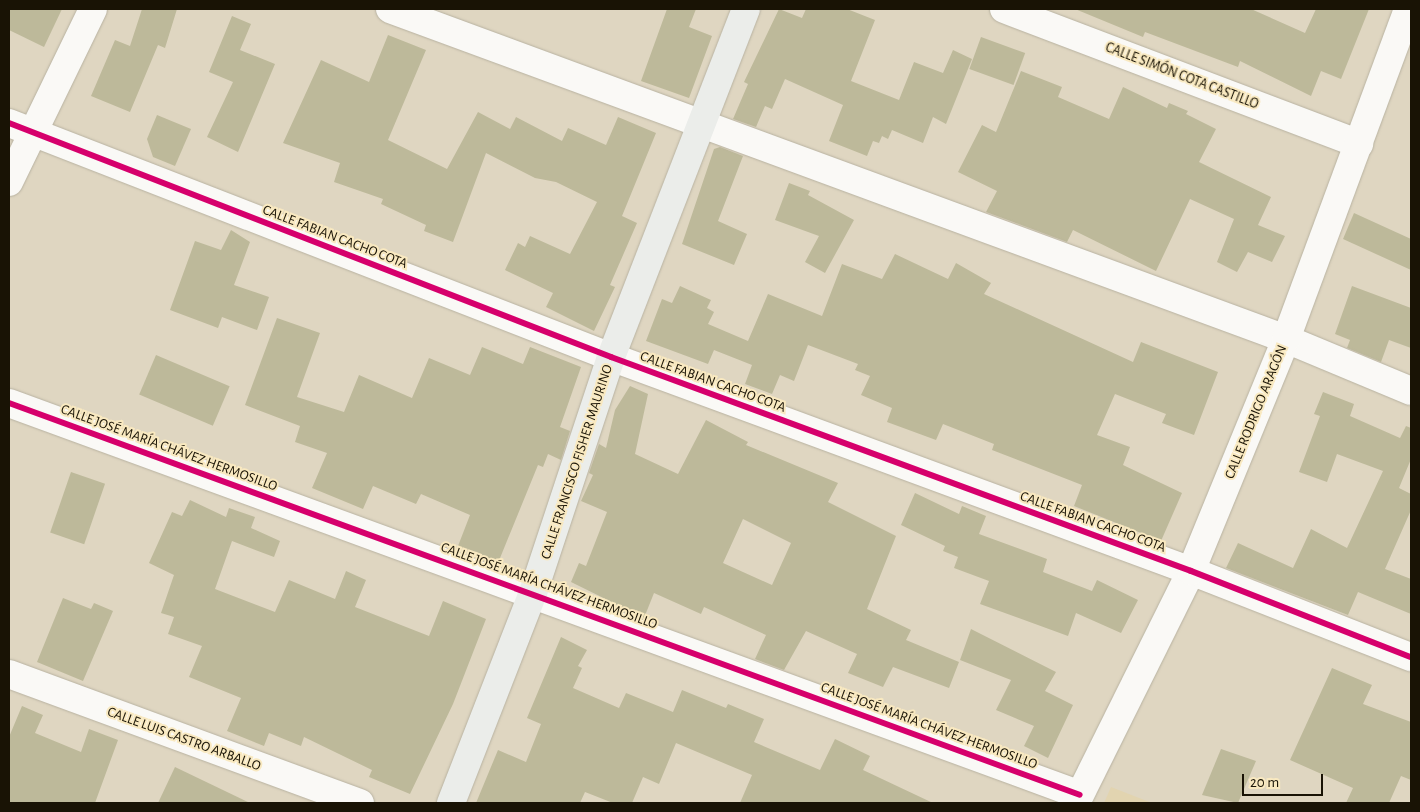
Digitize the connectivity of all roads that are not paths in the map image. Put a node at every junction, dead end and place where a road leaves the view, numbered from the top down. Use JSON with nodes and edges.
{"nodes":[{"id":1,"x":94,"y":9,"type":"edge"},
{"id":2,"x":390,"y":9,"type":"edge"},
{"id":3,"x":746,"y":9,"type":"edge"},
{"id":4,"x":1004,"y":9,"type":"edge"},
{"id":5,"x":1408,"y":9,"type":"edge"},
{"id":6,"x":9,"y":123,"type":"edge"},
{"id":7,"x":703,"y":124,"type":"junction"},
{"id":8,"x":34,"y":133,"type":"junction"},
{"id":9,"x":1360,"y":144,"type":"junction"},
{"id":10,"x":9,"y":182,"type":"edge"},
{"id":11,"x":1286,"y":339,"type":"junction"},
{"id":12,"x":611,"y":357,"type":"junction"},
{"id":13,"x":1411,"y":391,"type":"edge"},
{"id":14,"x":9,"y":403,"type":"edge"},
{"id":15,"x":1191,"y":571,"type":"junction"},
{"id":16,"x":533,"y":593,"type":"junction"},
{"id":17,"x":1411,"y":657,"type":"edge"},
{"id":18,"x":9,"y":674,"type":"edge"},
{"id":19,"x":1078,"y":799,"type":"edge"},
{"id":20,"x":360,"y":803,"type":"edge"},
{"id":21,"x":451,"y":803,"type":"edge"}],
"edges":[{"from":1,"to":8,"type":"street"},
{"from":2,"to":7,"type":"street"},
{"from":3,"to":7,"type":"street","name":"CALLE FRANCISCO FISHER MAURINO"},
{"from":4,"to":9,"type":"street","name":"CALLE SIMÓN COTA CASTILLO"},
{"from":5,"to":9,"type":"street","name":"CALLE RODRIGO ARAGÓN"},
{"from":6,"to":8,"type":"street","name":"CALLE FABIAN CACHO COTA"},
{"from":7,"to":11,"type":"street"},
{"from":7,"to":12,"type":"street","name":"CALLE FRANCISCO FISHER MAURINO"},
{"from":8,"to":10,"type":"street"},
{"from":8,"to":12,"type":"street","name":"CALLE FABIAN CACHO COTA"},
{"from":9,"to":11,"type":"street","name":"CALLE RODRIGO ARAGÓN"},
{"from":11,"to":13,"type":"street"},
{"from":11,"to":15,"type":"street","name":"CALLE RODRIGO ARAGÓN"},
{"from":12,"to":15,"type":"street","name":"CALLE FABIAN CACHO COTA"},
{"from":12,"to":16,"type":"street","name":"CALLE FRANCISCO FISHER MAURINO"},
{"from":14,"to":16,"type":"street","name":"CALLE JOSÉ MARÍA CHÁVEZ HERMOSILLO"},
{"from":15,"to":17,"type":"street","name":"CALLE FABIAN CACHO COTA"},
{"from":15,"to":19,"type":"street","name":"CALLE RODRIGO ARAGÓN"},
{"from":16,"to":19,"type":"street","name":"CALLE JOSÉ MARÍA CHÁVEZ HERMOSILLO"},
{"from":16,"to":21,"type":"street","name":"CALLE FRANCISCO FISHER MAURINO"},
{"from":18,"to":20,"type":"street","name":"CALLE LUIS CASTRO ARBALLO"}]}
